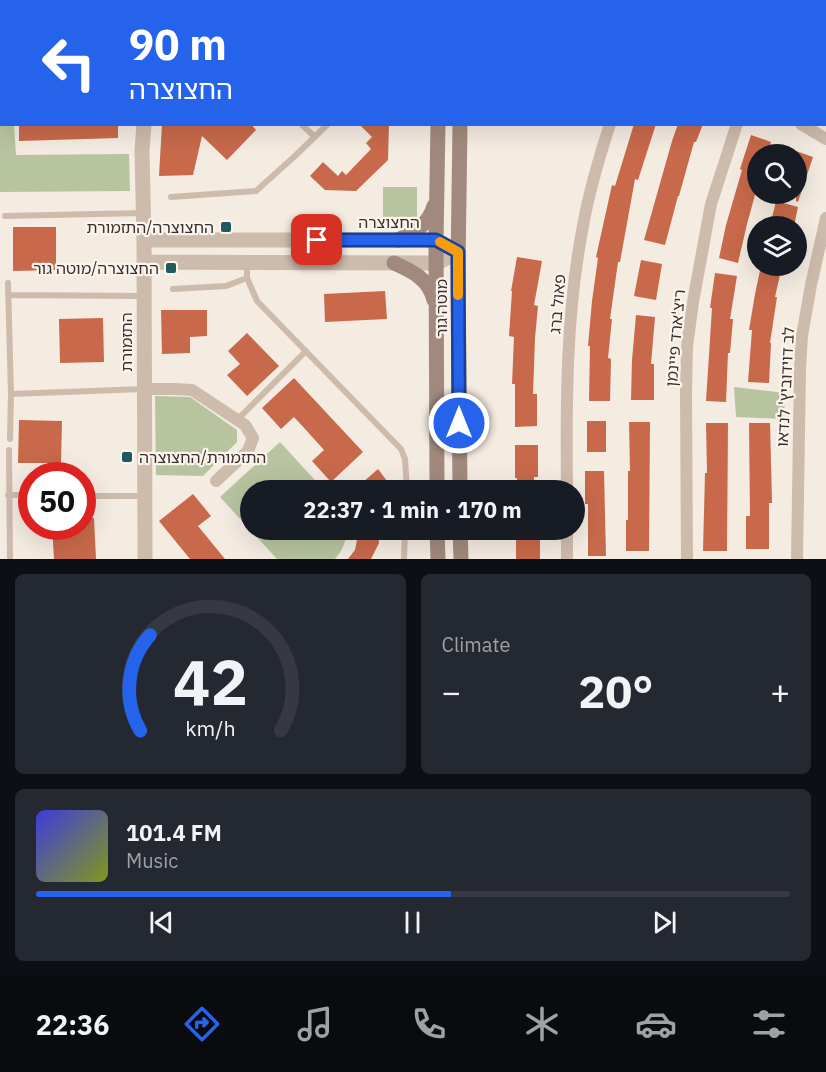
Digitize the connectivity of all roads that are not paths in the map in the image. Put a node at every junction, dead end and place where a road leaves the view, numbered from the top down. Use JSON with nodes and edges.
{"nodes":[{"id":1,"x":144,"y":126,"type":"edge"},
{"id":2,"x":303,"y":126,"type":"edge"},
{"id":3,"x":326,"y":126,"type":"edge"},
{"id":4,"x":438,"y":126,"type":"edge"},
{"id":5,"x":460,"y":126,"type":"edge"},
{"id":6,"x":609,"y":126,"type":"edge"},
{"id":7,"x":736,"y":126,"type":"edge"},
{"id":8,"x":804,"y":126,"type":"edge"},
{"id":9,"x":315,"y":137,"type":"junction"},
{"id":10,"x":826,"y":139,"type":"edge"},
{"id":11,"x":171,"y":197,"type":"dead end"},
{"id":12,"x":437,"y":198,"type":"junction"},
{"id":13,"x":143,"y":213,"type":"junction"},
{"id":14,"x":5,"y":216,"type":"dead end"},
{"id":15,"x":826,"y":219,"type":"edge"},
{"id":16,"x":144,"y":240,"type":"junction"},
{"id":17,"x":398,"y":240,"type":"junction"},
{"id":18,"x":436,"y":240,"type":"junction"},
{"id":19,"x":458,"y":252,"type":"junction"},
{"id":20,"x":144,"y":262,"type":"junction"},
{"id":21,"x":248,"y":262,"type":"junction"},
{"id":22,"x":394,"y":263,"type":"junction"},
{"id":23,"x":437,"y":263,"type":"junction"},
{"id":24,"x":248,"y":278,"type":"junction"},
{"id":25,"x":8,"y":283,"type":"dead end"},
{"id":26,"x":173,"y":289,"type":"dead end"},
{"id":27,"x":8,"y":295,"type":"junction"},
{"id":28,"x":144,"y":296,"type":"junction"},
{"id":29,"x":437,"y":311,"type":"junction"},
{"id":30,"x":306,"y":351,"type":"junction"},
{"id":31,"x":144,"y":389,"type":"junction"},
{"id":32,"x":11,"y":394,"type":"junction"},
{"id":33,"x":237,"y":420,"type":"junction"},
{"id":34,"x":10,"y":439,"type":"dead end"},
{"id":35,"x":9,"y":450,"type":"dead end"},
{"id":36,"x":406,"y":480,"type":"edge"},
{"id":37,"x":437,"y":480,"type":"edge"},
{"id":38,"x":460,"y":480,"type":"edge"},
{"id":39,"x":567,"y":480,"type":"edge"},
{"id":40,"x":216,"y":481,"type":"dead end"},
{"id":41,"x":8,"y":495,"type":"junction"},
{"id":42,"x":18,"y":495,"type":"edge"},
{"id":43,"x":96,"y":496,"type":"edge"},
{"id":44,"x":145,"y":496,"type":"junction"},
{"id":45,"x":405,"y":540,"type":"edge"},
{"id":46,"x":437,"y":540,"type":"edge"},
{"id":47,"x":460,"y":540,"type":"edge"},
{"id":48,"x":567,"y":540,"type":"edge"},
{"id":49,"x":10,"y":559,"type":"edge"},
{"id":50,"x":145,"y":559,"type":"edge"},
{"id":51,"x":404,"y":559,"type":"edge"},
{"id":52,"x":438,"y":559,"type":"edge"},
{"id":53,"x":460,"y":559,"type":"edge"},
{"id":54,"x":567,"y":559,"type":"edge"},
{"id":55,"x":687,"y":559,"type":"edge"},
{"id":56,"x":797,"y":559,"type":"edge"}],
"edges":[{"from":1,"to":13,"type":"street","name":"התזמורת"},
{"from":2,"to":9,"type":"lane"},
{"from":3,"to":9,"type":"lane"},
{"from":4,"to":12,"type":"main road","name":"מוטה גור"},
{"from":5,"to":19,"type":"main road","name":"מוטה גור"},
{"from":6,"to":39,"type":"street","name":"פאול ברג"},
{"from":7,"to":55,"type":"street","name":"ריצ'ארד פיינמן"},
{"from":8,"to":10,"type":"street"},
{"from":9,"to":11,"type":"lane"},
{"from":12,"to":17,"type":"main road"},
{"from":12,"to":18,"type":"main road","name":"מוטה גור"},
{"from":13,"to":14,"type":"lane"},
{"from":13,"to":16,"type":"street","name":"התזמורת"},
{"from":15,"to":56,"type":"street","name":"לב דוידוביץ' לנדאו"},
{"from":16,"to":17,"type":"street","name":"החצוצרה"},
{"from":16,"to":20,"type":"street","name":"התזמורת"},
{"from":17,"to":18,"type":"street","name":"החצוצרה"},
{"from":18,"to":19,"type":"street","name":"החצוצרה"},
{"from":18,"to":23,"type":"main road","name":"מוטה גור"},
{"from":19,"to":23,"type":"street"},
{"from":19,"to":38,"type":"main road","name":"מוטה גור"},
{"from":20,"to":21,"type":"street"},
{"from":20,"to":28,"type":"street","name":"התזמורת"},
{"from":21,"to":22,"type":"street"},
{"from":21,"to":24,"type":"lane"},
{"from":22,"to":23,"type":"street"},
{"from":22,"to":29,"type":"main road"},
{"from":23,"to":29,"type":"main road","name":"מוטה גור"},
{"from":24,"to":26,"type":"lane"},
{"from":24,"to":30,"type":"lane"},
{"from":25,"to":27,"type":"lane"},
{"from":27,"to":28,"type":"lane"},
{"from":27,"to":32,"type":"lane"},
{"from":28,"to":31,"type":"street","name":"התזמורת"},
{"from":29,"to":37,"type":"main road","name":"מוטה גור"},
{"from":30,"to":33,"type":"lane"},
{"from":30,"to":36,"type":"lane"},
{"from":31,"to":32,"type":"lane"},
{"from":31,"to":33,"type":"street"},
{"from":31,"to":44,"type":"street","name":"התזמורת"},
{"from":32,"to":34,"type":"lane"},
{"from":33,"to":40,"type":"street"},
{"from":35,"to":41,"type":"lane"},
{"from":41,"to":42,"type":"lane"},
{"from":41,"to":49,"type":"lane"},
{"from":43,"to":44,"type":"lane"},
{"from":44,"to":50,"type":"street","name":"התזמורת"},
{"from":45,"to":51,"type":"lane"},
{"from":46,"to":52,"type":"main road"},
{"from":47,"to":53,"type":"main road"},
{"from":48,"to":54,"type":"street"}]}
